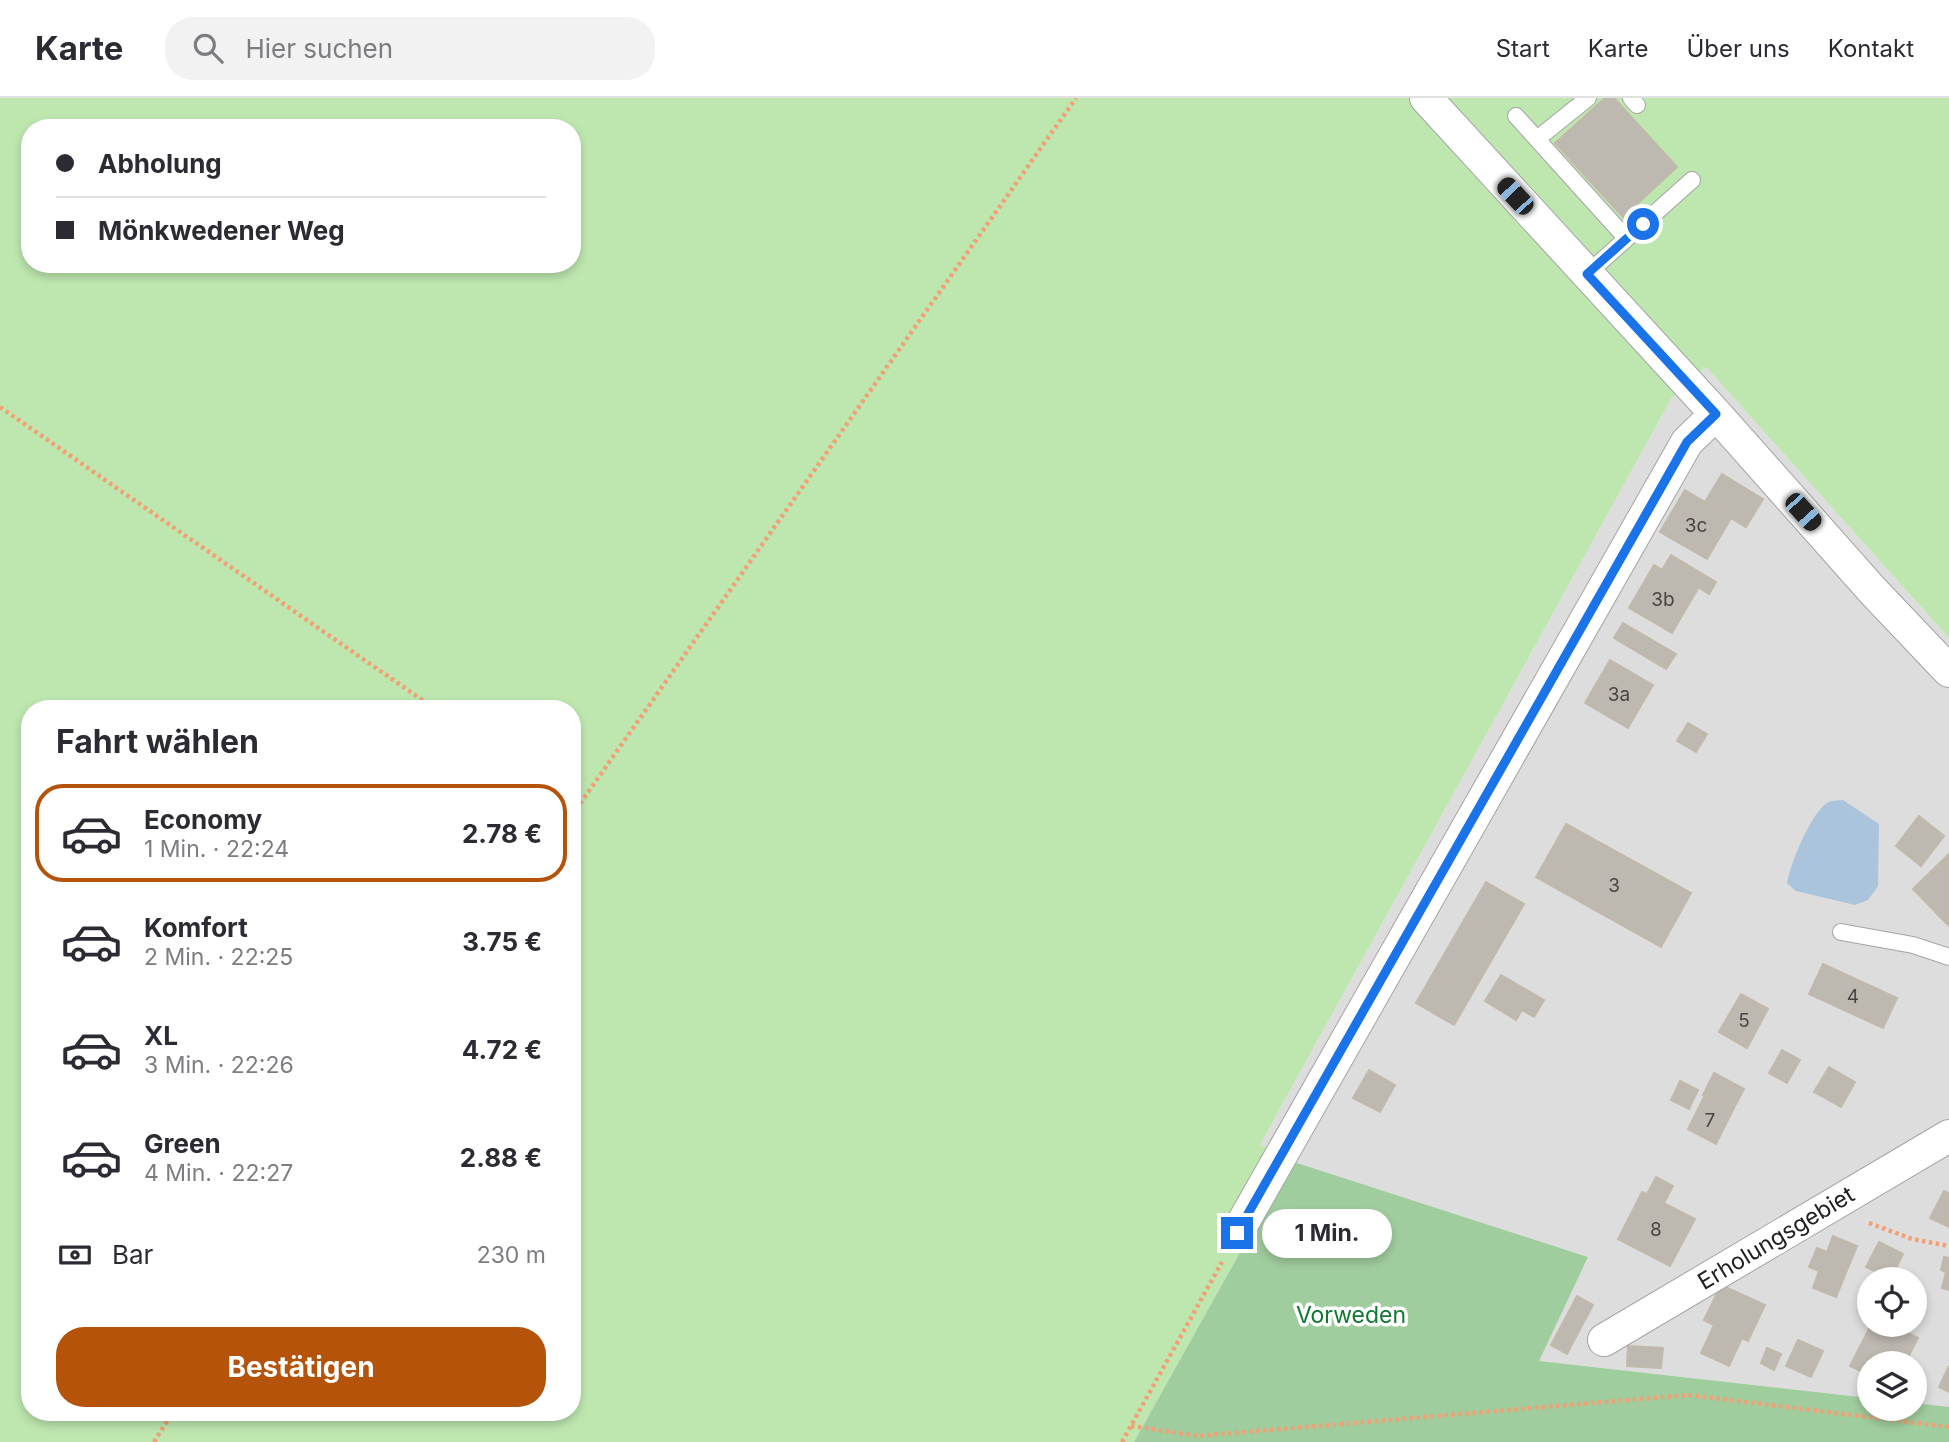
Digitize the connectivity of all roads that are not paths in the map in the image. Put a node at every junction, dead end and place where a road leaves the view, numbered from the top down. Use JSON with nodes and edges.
{"nodes":[{"id":1,"x":1426,"y":98,"type":"edge"},
{"id":2,"x":1588,"y":98,"type":"edge"},
{"id":3,"x":1516,"y":116,"type":"dead end"},
{"id":4,"x":1537,"y":139,"type":"junction"},
{"id":5,"x":1692,"y":180,"type":"dead end"},
{"id":6,"x":1626,"y":238,"type":"junction"},
{"id":7,"x":1587,"y":274,"type":"junction"},
{"id":8,"x":1716,"y":414,"type":"junction"},
{"id":9,"x":1949,"y":671,"type":"edge"},
{"id":10,"x":1841,"y":932,"type":"dead end"},
{"id":11,"x":1949,"y":957,"type":"edge"},
{"id":12,"x":1949,"y":1136,"type":"edge"},
{"id":13,"x":1237,"y":1233,"type":"road end"},
{"id":14,"x":1604,"y":1340,"type":"dead end"}],
"edges":[{"from":1,"to":7,"type":"street"},
{"from":2,"to":4,"type":"lane"},
{"from":3,"to":4,"type":"lane"},
{"from":4,"to":6,"type":"lane"},
{"from":5,"to":6,"type":"lane"},
{"from":6,"to":7,"type":"lane"},
{"from":7,"to":8,"type":"street"},
{"from":8,"to":9,"type":"street"},
{"from":8,"to":13,"type":"street"},
{"from":10,"to":11,"type":"lane"},
{"from":12,"to":14,"type":"street","name":"Erholungsgebiet"}]}
